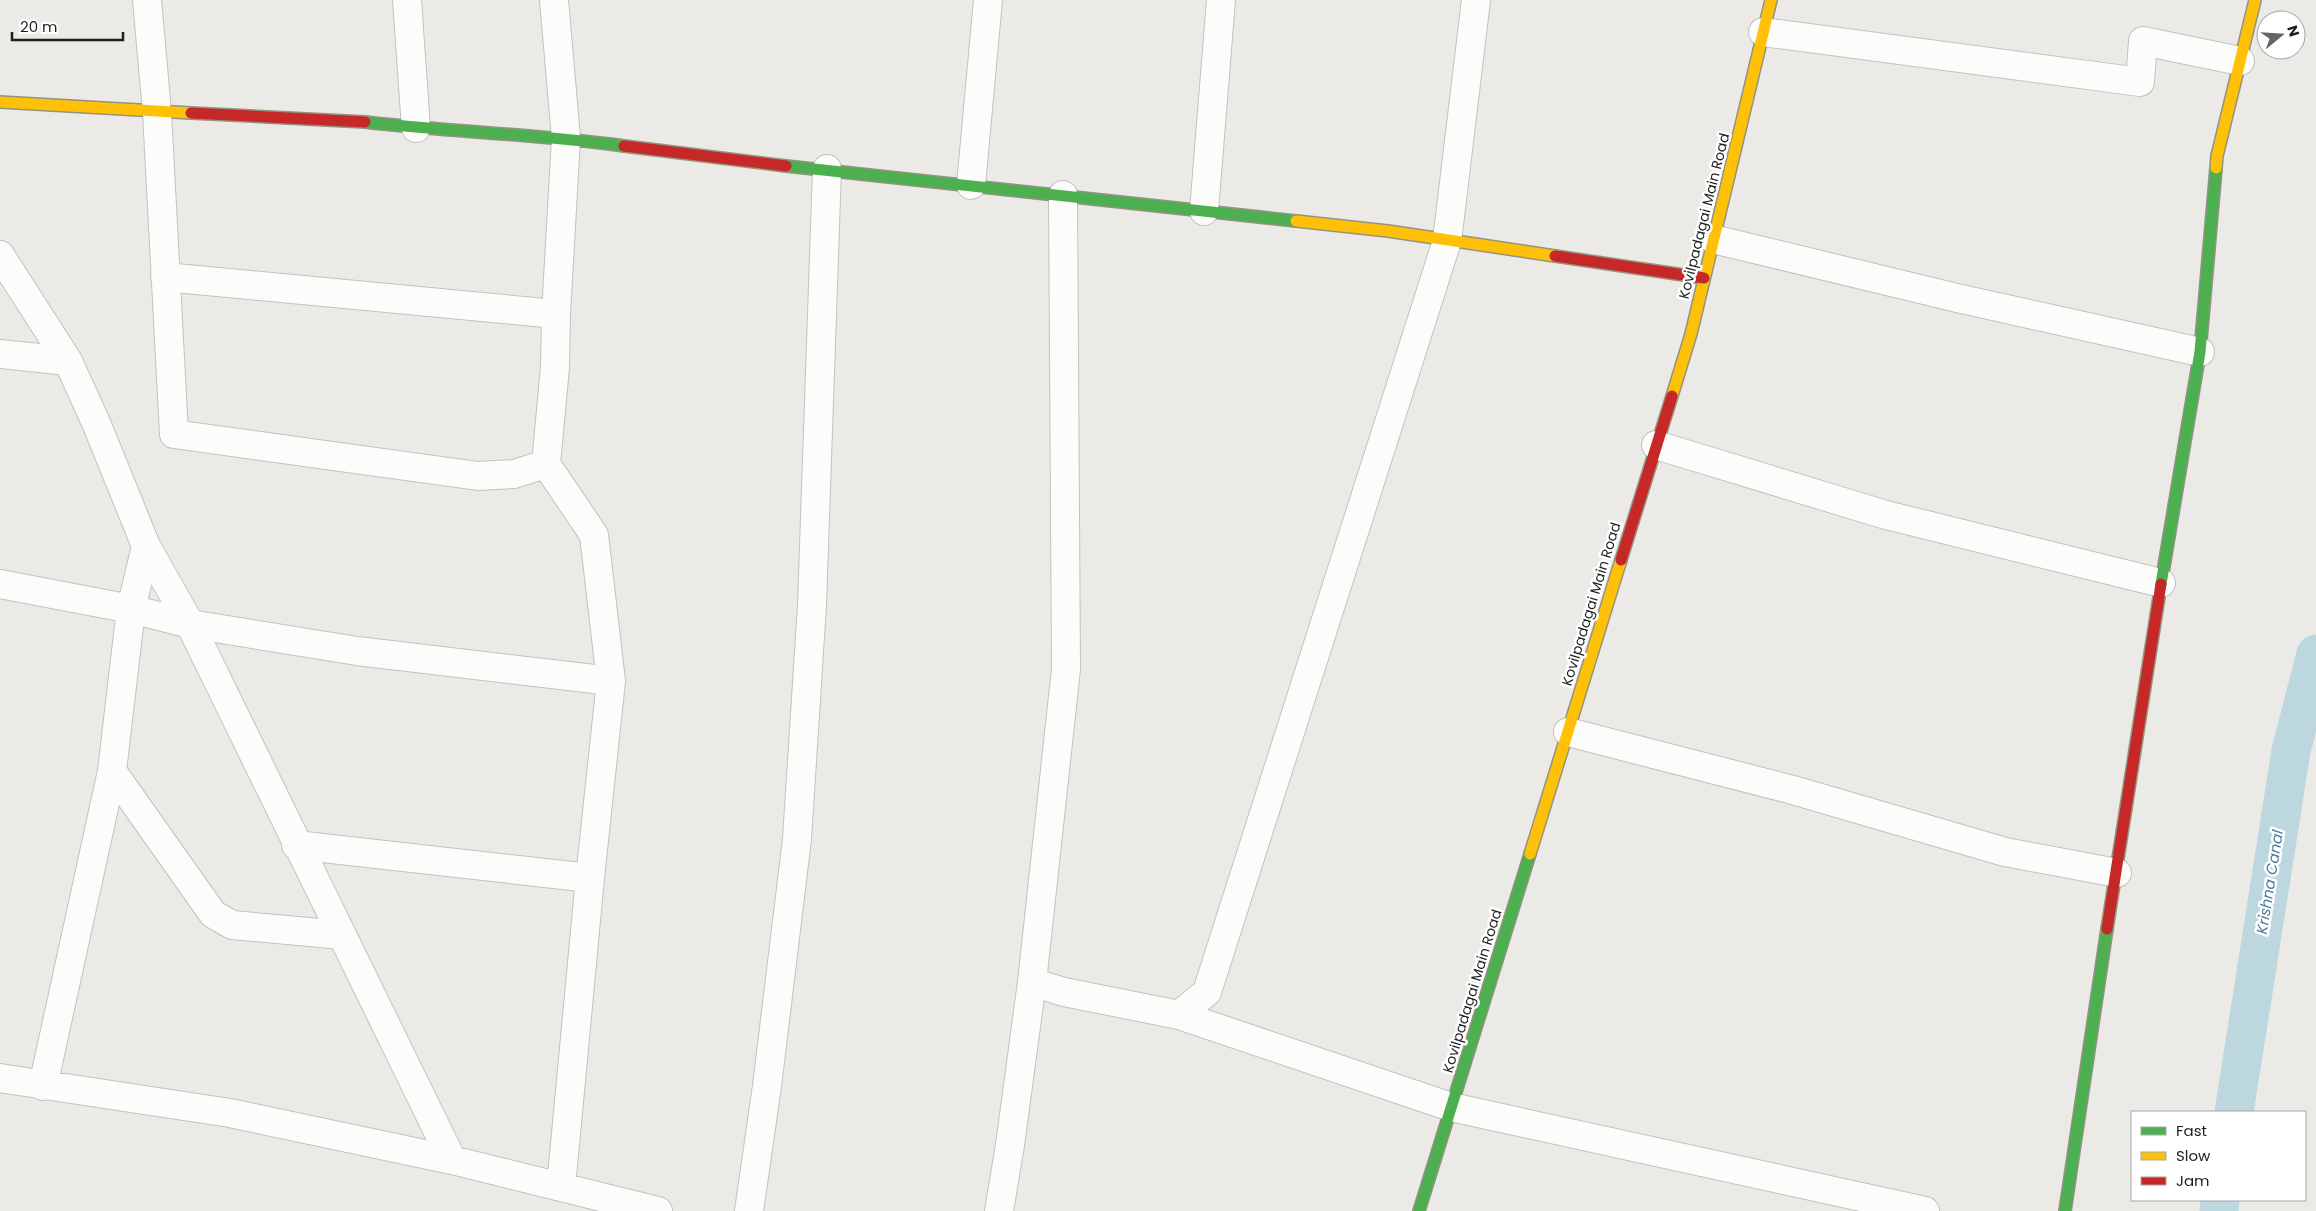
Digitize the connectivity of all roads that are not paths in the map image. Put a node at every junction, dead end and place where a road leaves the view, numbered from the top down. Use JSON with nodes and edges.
{"nodes":[{"id":1,"x":147,"y":0,"type":"edge"},
{"id":2,"x":407,"y":0,"type":"edge"},
{"id":3,"x":554,"y":0,"type":"edge"},
{"id":4,"x":988,"y":0,"type":"edge"},
{"id":5,"x":1221,"y":0,"type":"edge"},
{"id":6,"x":1476,"y":0,"type":"edge"},
{"id":7,"x":1771,"y":0,"type":"edge"},
{"id":8,"x":2255,"y":0,"type":"edge"},
{"id":9,"x":1763,"y":32,"type":"junction"},
{"id":10,"x":2240,"y":61,"type":"junction"},
{"id":11,"x":0,"y":102,"type":"edge"},
{"id":12,"x":157,"y":112,"type":"junction"},
{"id":13,"x":416,"y":128,"type":"junction"},
{"id":14,"x":566,"y":138,"type":"junction"},
{"id":15,"x":826,"y":169,"type":"junction"},
{"id":16,"x":971,"y":185,"type":"junction"},
{"id":17,"x":1063,"y":195,"type":"junction"},
{"id":18,"x":1204,"y":211,"type":"junction"},
{"id":19,"x":1713,"y":239,"type":"junction"},
{"id":20,"x":1447,"y":241,"type":"junction"},
{"id":21,"x":0,"y":255,"type":"edge"},
{"id":22,"x":166,"y":277,"type":"junction"},
{"id":23,"x":1704,"y":278,"type":"junction"},
{"id":24,"x":556,"y":314,"type":"junction"},
{"id":25,"x":2200,"y":352,"type":"junction"},
{"id":26,"x":0,"y":354,"type":"edge"},
{"id":27,"x":68,"y":361,"type":"junction"},
{"id":28,"x":1656,"y":445,"type":"junction"},
{"id":29,"x":546,"y":464,"type":"junction"},
{"id":30,"x":146,"y":546,"type":"junction"},
{"id":31,"x":2161,"y":583,"type":"junction"},
{"id":32,"x":0,"y":584,"type":"edge"},
{"id":33,"x":131,"y":609,"type":"junction"},
{"id":34,"x":190,"y":624,"type":"junction"},
{"id":35,"x":610,"y":681,"type":"junction"},
{"id":36,"x":1568,"y":732,"type":"junction"},
{"id":37,"x":112,"y":771,"type":"junction"},
{"id":38,"x":296,"y":845,"type":"junction"},
{"id":39,"x":2117,"y":874,"type":"junction"},
{"id":40,"x":590,"y":878,"type":"junction"},
{"id":41,"x":342,"y":935,"type":"junction"},
{"id":42,"x":1032,"y":982,"type":"junction"},
{"id":43,"x":1179,"y":1015,"type":"junction"},
{"id":44,"x":0,"y":1078,"type":"edge"},
{"id":45,"x":43,"y":1086,"type":"junction"},
{"id":46,"x":1451,"y":1108,"type":"junction"},
{"id":47,"x":452,"y":1160,"type":"junction"},
{"id":48,"x":562,"y":1187,"type":"junction"},
{"id":49,"x":658,"y":1211,"type":"edge"},
{"id":50,"x":749,"y":1211,"type":"edge"},
{"id":51,"x":999,"y":1211,"type":"edge"},
{"id":52,"x":1419,"y":1211,"type":"edge"},
{"id":53,"x":1925,"y":1211,"type":"edge"},
{"id":54,"x":2065,"y":1211,"type":"edge"}],
"edges":[{"from":1,"to":12,"type":"street"},
{"from":2,"to":13,"type":"street"},
{"from":3,"to":14,"type":"street"},
{"from":4,"to":16,"type":"street"},
{"from":5,"to":18,"type":"street"},
{"from":6,"to":20,"type":"street"},
{"from":7,"to":9,"type":"street","name":"Kovilpadagai Main Road"},
{"from":8,"to":10,"type":"street"},
{"from":9,"to":10,"type":"street"},
{"from":9,"to":19,"type":"street","name":"Kovilpadagai Main Road"},
{"from":10,"to":25,"type":"street"},
{"from":11,"to":12,"type":"street"},
{"from":12,"to":13,"type":"street"},
{"from":12,"to":22,"type":"street"},
{"from":13,"to":14,"type":"street"},
{"from":14,"to":15,"type":"street"},
{"from":14,"to":24,"type":"street"},
{"from":15,"to":16,"type":"street"},
{"from":15,"to":50,"type":"street"},
{"from":16,"to":17,"type":"street"},
{"from":17,"to":18,"type":"street"},
{"from":17,"to":42,"type":"street"},
{"from":18,"to":20,"type":"street"},
{"from":19,"to":23,"type":"street","name":"Kovilpadagai Main Road"},
{"from":19,"to":25,"type":"street"},
{"from":20,"to":23,"type":"street"},
{"from":20,"to":43,"type":"street"},
{"from":21,"to":27,"type":"street"},
{"from":22,"to":24,"type":"street"},
{"from":22,"to":29,"type":"street"},
{"from":23,"to":28,"type":"street","name":"Kovilpadagai Main Road"},
{"from":24,"to":29,"type":"street"},
{"from":25,"to":31,"type":"street"},
{"from":26,"to":27,"type":"street"},
{"from":27,"to":30,"type":"street"},
{"from":28,"to":31,"type":"street"},
{"from":28,"to":36,"type":"street","name":"Kovilpadagai Main Road"},
{"from":29,"to":35,"type":"street"},
{"from":30,"to":33,"type":"street"},
{"from":30,"to":34,"type":"street"},
{"from":31,"to":39,"type":"street"},
{"from":32,"to":33,"type":"street"},
{"from":33,"to":34,"type":"street"},
{"from":33,"to":37,"type":"street"},
{"from":34,"to":35,"type":"street"},
{"from":34,"to":38,"type":"street"},
{"from":35,"to":40,"type":"street"},
{"from":36,"to":39,"type":"street"},
{"from":36,"to":46,"type":"street","name":"Kovilpadagai Main Road"},
{"from":37,"to":41,"type":"street"},
{"from":37,"to":45,"type":"street"},
{"from":38,"to":40,"type":"street"},
{"from":38,"to":41,"type":"street"},
{"from":39,"to":54,"type":"street"},
{"from":40,"to":48,"type":"street"},
{"from":41,"to":47,"type":"street"},
{"from":42,"to":43,"type":"street"},
{"from":42,"to":51,"type":"street"},
{"from":43,"to":46,"type":"street"},
{"from":44,"to":45,"type":"street"},
{"from":45,"to":47,"type":"street"},
{"from":46,"to":52,"type":"street","name":"Kovilpadagai Main Road"},
{"from":46,"to":53,"type":"street"},
{"from":47,"to":48,"type":"street"},
{"from":48,"to":49,"type":"street"}]}
